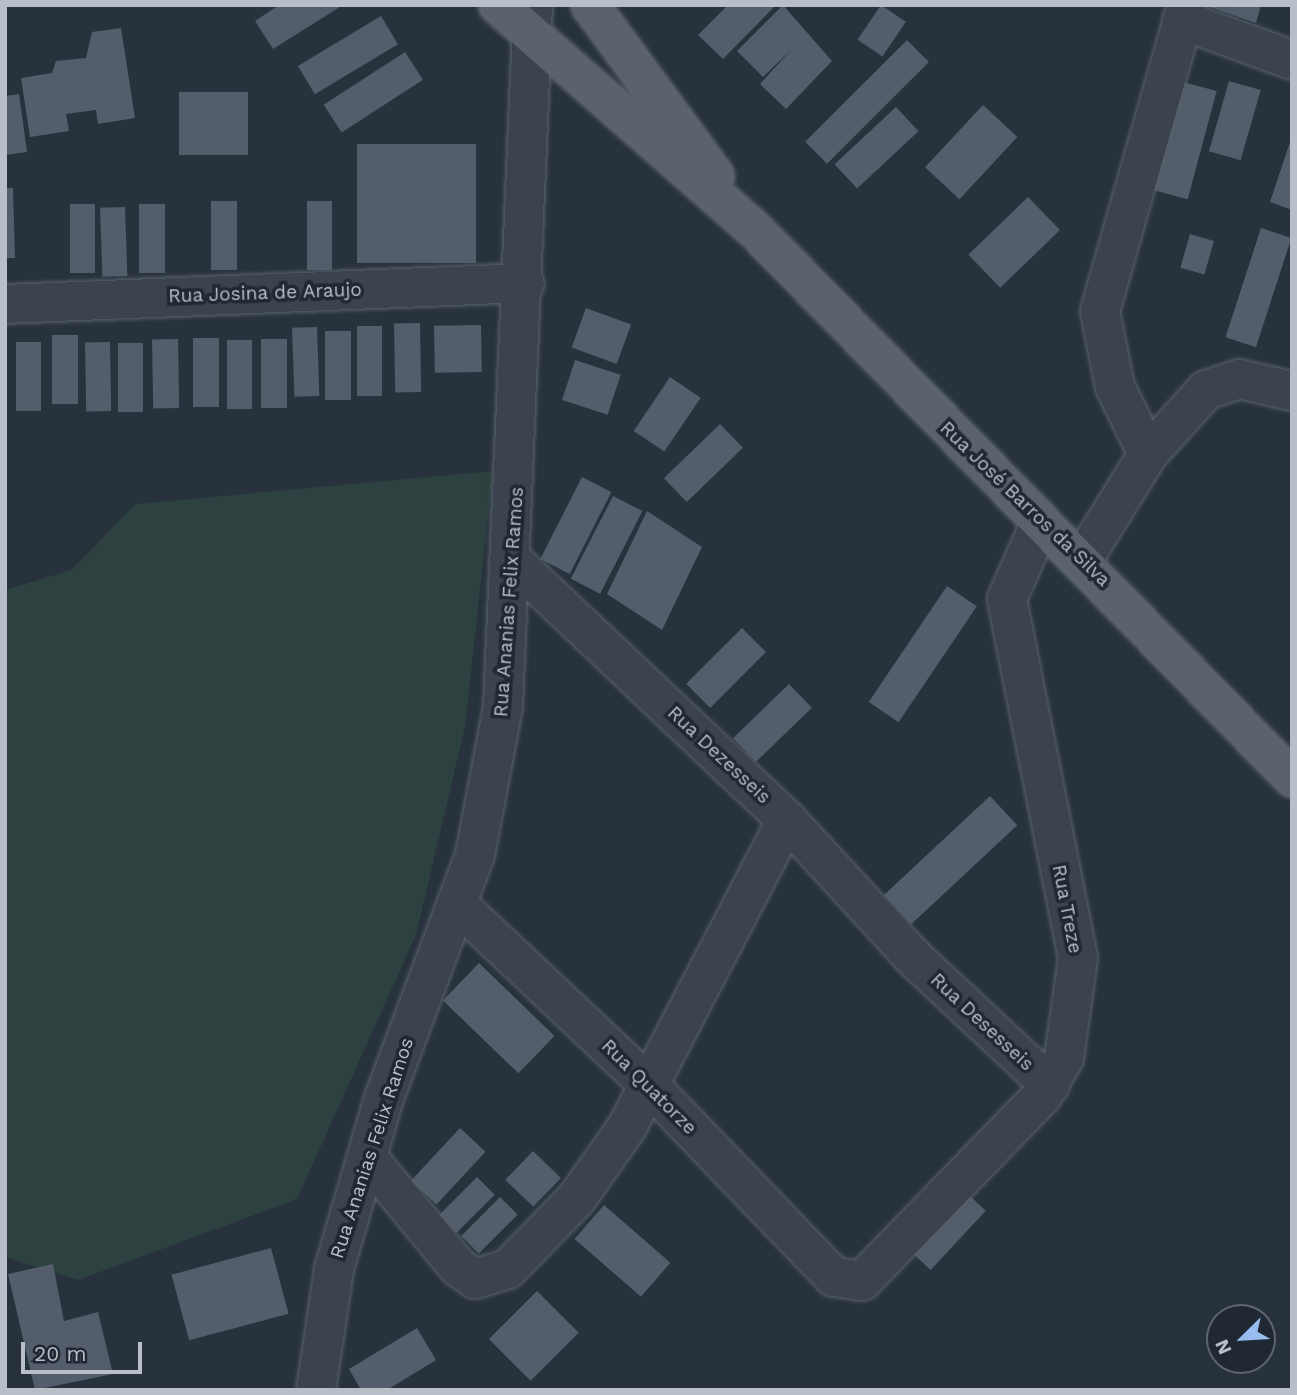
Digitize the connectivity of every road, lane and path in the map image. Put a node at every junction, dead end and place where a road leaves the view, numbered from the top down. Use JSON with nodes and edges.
{"nodes":[{"id":1,"x":498,"y":5,"type":"edge"},
{"id":2,"x":590,"y":5,"type":"edge"},
{"id":3,"x":1184,"y":13,"type":"edge"},
{"id":4,"x":532,"y":22,"type":"edge"},
{"id":5,"x":1292,"y":60,"type":"edge"},
{"id":6,"x":756,"y":231,"type":"junction"},
{"id":7,"x":525,"y":283,"type":"junction"},
{"id":8,"x":5,"y":304,"type":"edge"},
{"id":9,"x":1292,"y":391,"type":"edge"},
{"id":10,"x":1148,"y":454,"type":"junction"},
{"id":11,"x":1040,"y":524,"type":"junction"},
{"id":12,"x":1083,"y":559,"type":"junction"},
{"id":13,"x":514,"y":562,"type":"junction"},
{"id":14,"x":1292,"y":778,"type":"edge"},
{"id":15,"x":787,"y":820,"type":"junction"},
{"id":16,"x":457,"y":904,"type":"junction"},
{"id":17,"x":914,"y":958,"type":"joint"},
{"id":18,"x":648,"y":1084,"type":"junction"},
{"id":19,"x":1050,"y":1085,"type":"junction"},
{"id":20,"x":367,"y":1157,"type":"junction"},
{"id":21,"x":834,"y":1278,"type":"joint"},
{"id":22,"x":316,"y":1390,"type":"edge"}],
"edges":[{"from":1,"to":4,"type":"main road","name":"Rua José Barros da Silva"},
{"from":2,"to":6,"type":"main road","name":"Rua José Barros da Silva"},
{"from":3,"to":5,"type":"street"},
{"from":3,"to":10,"type":"street"},
{"from":4,"to":6,"type":"main road","name":"Rua José Barros da Silva"},
{"from":4,"to":7,"type":"street","name":"Rua Ananias Felix Ramos"},
{"from":6,"to":11,"type":"main road","name":"Rua José Barros da Silva"},
{"from":7,"to":8,"type":"street","name":"Rua Josina de Araujo"},
{"from":7,"to":13,"type":"street","name":"Rua Ananias Felix Ramos"},
{"from":9,"to":10,"type":"street"},
{"from":10,"to":12,"type":"street"},
{"from":11,"to":12,"type":"main road","name":"Rua José Barros da Silva"},
{"from":11,"to":19,"type":"street","name":"Rua Treze"},
{"from":12,"to":14,"type":"main road","name":"Rua José Barros da Silva"},
{"from":13,"to":15,"type":"street","name":"Rua Dezesseis"},
{"from":13,"to":16,"type":"street","name":"Rua Ananias Felix Ramos"},
{"from":15,"to":17,"type":"street","name":"Rua Dezesseis"},
{"from":15,"to":18,"type":"street"},
{"from":16,"to":18,"type":"street","name":"Rua Quatorze"},
{"from":16,"to":20,"type":"street","name":"Rua Ananias Felix Ramos"},
{"from":17,"to":19,"type":"street","name":"Rua Desesseis"},
{"from":18,"to":20,"type":"street"},
{"from":18,"to":21,"type":"street","name":"Rua Quatorze"},
{"from":19,"to":21,"type":"street","name":"Rua Treze"},
{"from":20,"to":22,"type":"street","name":"Rua Ananias Felix Ramos"}]}
